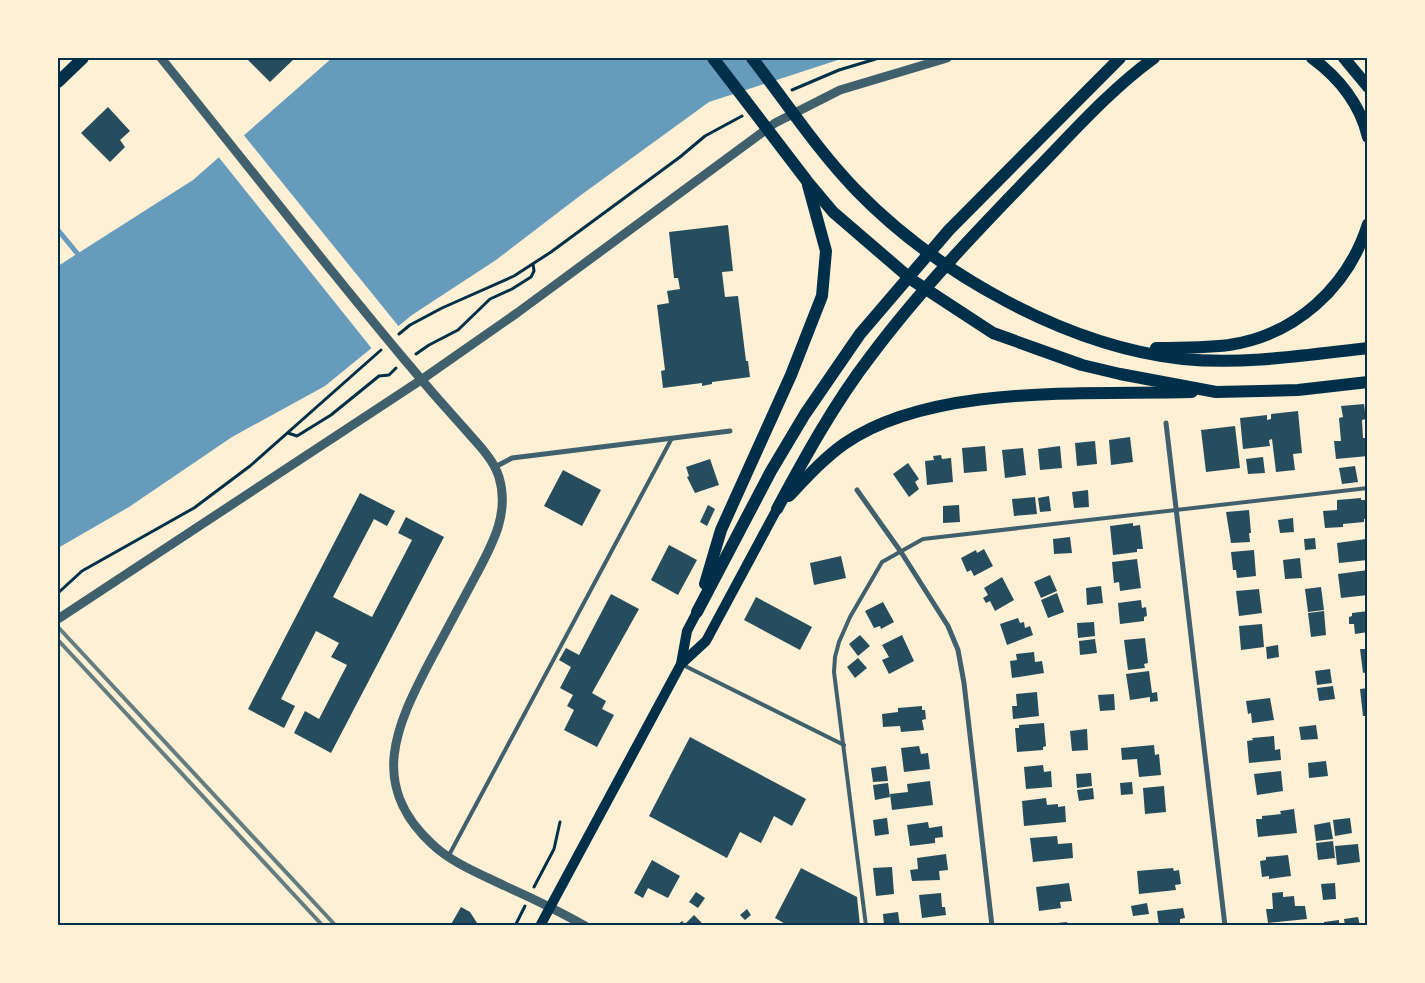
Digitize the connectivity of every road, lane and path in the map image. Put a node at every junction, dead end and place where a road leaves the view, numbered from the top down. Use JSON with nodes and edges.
{"nodes":[{"id":1,"x":83,"y":58,"type":"edge"},
{"id":2,"x":161,"y":58,"type":"edge"},
{"id":3,"x":713,"y":58,"type":"edge"},
{"id":4,"x":752,"y":58,"type":"edge"},
{"id":5,"x":879,"y":58,"type":"edge"},
{"id":6,"x":947,"y":58,"type":"edge"},
{"id":7,"x":1120,"y":58,"type":"edge"},
{"id":8,"x":1154,"y":58,"type":"edge"},
{"id":9,"x":1312,"y":58,"type":"edge"},
{"id":10,"x":1344,"y":58,"type":"edge"},
{"id":11,"x":58,"y":82,"type":"edge"},
{"id":12,"x":1368,"y":87,"type":"edge"},
{"id":13,"x":787,"y":93,"type":"dead end"},
{"id":14,"x":744,"y":115,"type":"dead end"},
{"id":15,"x":1368,"y":137,"type":"edge"},
{"id":16,"x":803,"y":175,"type":"junction"},
{"id":17,"x":1368,"y":224,"type":"edge"},
{"id":18,"x":533,"y":264,"type":"junction"},
{"id":19,"x":396,"y":337,"type":"dead end"},
{"id":20,"x":429,"y":345,"type":"dead end"},
{"id":21,"x":1368,"y":348,"type":"edge"},
{"id":22,"x":382,"y":349,"type":"dead end"},
{"id":23,"x":1136,"y":349,"type":"junction"},
{"id":24,"x":392,"y":371,"type":"dead end"},
{"id":25,"x":421,"y":380,"type":"junction"},
{"id":26,"x":1368,"y":382,"type":"edge"},
{"id":27,"x":1216,"y":392,"type":"junction"},
{"id":28,"x":1166,"y":423,"type":"dead end"},
{"id":29,"x":730,"y":431,"type":"dead end"},
{"id":30,"x":288,"y":432,"type":"junction"},
{"id":31,"x":672,"y":438,"type":"junction"},
{"id":32,"x":495,"y":467,"type":"junction"},
{"id":33,"x":1368,"y":488,"type":"edge"},
{"id":34,"x":857,"y":490,"type":"dead end"},
{"id":35,"x":777,"y":509,"type":"junction"},
{"id":36,"x":1176,"y":511,"type":"junction"},
{"id":37,"x":901,"y":552,"type":"junction"},
{"id":38,"x":58,"y":593,"type":"edge"},
{"id":39,"x":697,"y":612,"type":"junction"},
{"id":40,"x":58,"y":619,"type":"edge"},
{"id":41,"x":680,"y":664,"type":"junction"},
{"id":42,"x":844,"y":746,"type":"junction"},
{"id":43,"x":560,"y":822,"type":"dead end"},
{"id":44,"x":448,"y":857,"type":"junction"},
{"id":45,"x":539,"y":877,"type":"dead end"},
{"id":46,"x":550,"y":906,"type":"junction"},
{"id":47,"x":519,"y":916,"type":"dead end"},
{"id":48,"x":515,"y":926,"type":"edge"},
{"id":49,"x":540,"y":926,"type":"edge"},
{"id":50,"x":586,"y":926,"type":"edge"},
{"id":51,"x":866,"y":926,"type":"edge"},
{"id":52,"x":992,"y":926,"type":"edge"},
{"id":53,"x":1225,"y":926,"type":"edge"}],
"edges":[{"from":1,"to":11,"type":"main road"},
{"from":2,"to":25,"type":"street"},
{"from":3,"to":16,"type":"main road"},
{"from":4,"to":23,"type":"main road"},
{"from":5,"to":13,"type":"path"},
{"from":6,"to":25,"type":"street"},
{"from":7,"to":39,"type":"main road"},
{"from":8,"to":35,"type":"main road"},
{"from":9,"to":15,"type":"main road"},
{"from":10,"to":12,"type":"main road"},
{"from":14,"to":18,"type":"path"},
{"from":16,"to":27,"type":"main road"},
{"from":16,"to":39,"type":"main road"},
{"from":17,"to":23,"type":"main road"},
{"from":18,"to":19,"type":"path"},
{"from":18,"to":20,"type":"path"},
{"from":21,"to":23,"type":"main road"},
{"from":22,"to":30,"type":"path"},
{"from":24,"to":30,"type":"path"},
{"from":25,"to":32,"type":"street"},
{"from":25,"to":40,"type":"street"},
{"from":26,"to":27,"type":"main road"},
{"from":27,"to":35,"type":"main road"},
{"from":28,"to":36,"type":"street"},
{"from":29,"to":31,"type":"street"},
{"from":30,"to":38,"type":"path"},
{"from":31,"to":32,"type":"street"},
{"from":31,"to":44,"type":"lane"},
{"from":32,"to":44,"type":"street"},
{"from":33,"to":36,"type":"lane"},
{"from":34,"to":37,"type":"street"},
{"from":35,"to":41,"type":"main road"},
{"from":36,"to":37,"type":"lane"},
{"from":36,"to":53,"type":"street"},
{"from":37,"to":42,"type":"lane"},
{"from":37,"to":52,"type":"street"},
{"from":39,"to":41,"type":"main road"},
{"from":41,"to":42,"type":"lane"},
{"from":41,"to":46,"type":"main road"},
{"from":42,"to":51,"type":"lane"},
{"from":43,"to":45,"type":"path"},
{"from":44,"to":46,"type":"street"},
{"from":46,"to":49,"type":"main road"},
{"from":46,"to":50,"type":"street"},
{"from":47,"to":48,"type":"path"}]}
